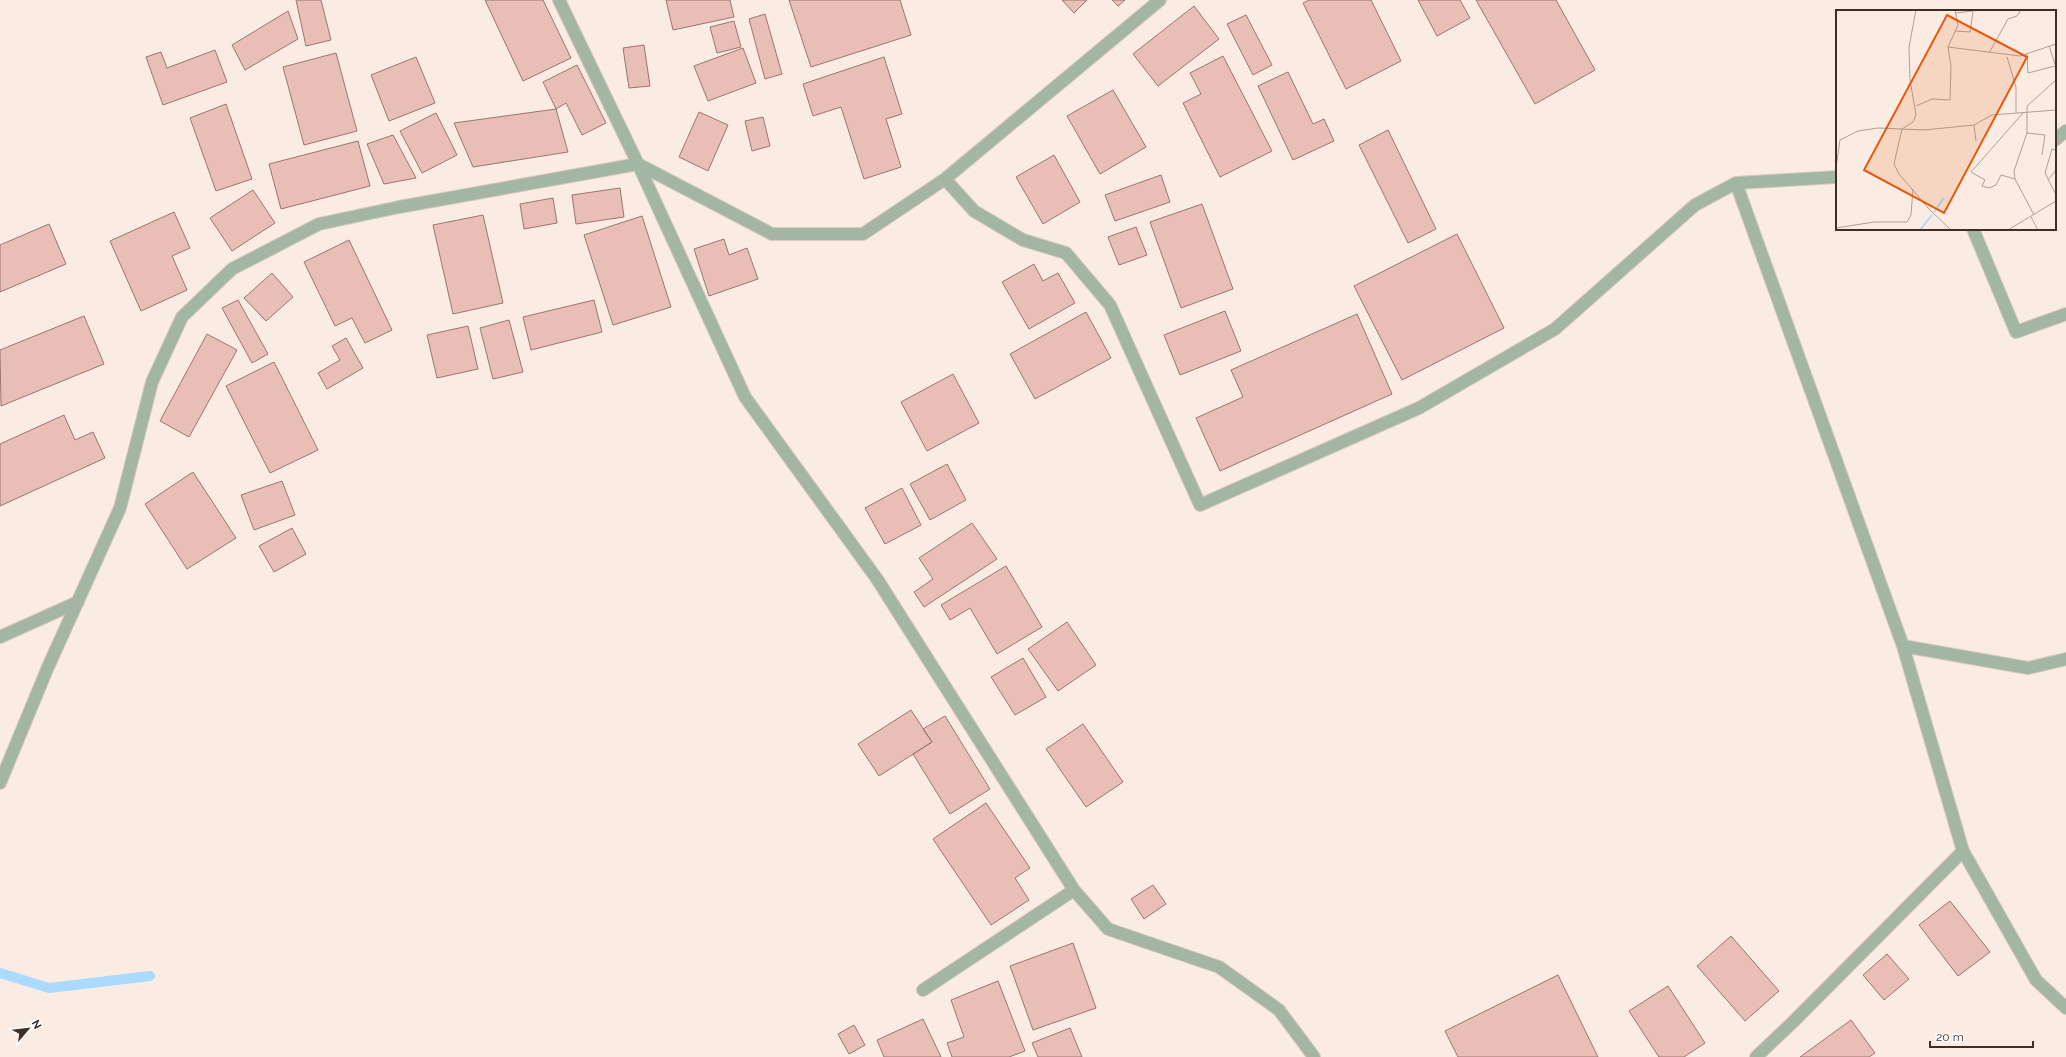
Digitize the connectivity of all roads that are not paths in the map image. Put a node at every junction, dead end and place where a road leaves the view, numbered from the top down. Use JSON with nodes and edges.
{"nodes":[{"id":1,"x":559,"y":0,"type":"edge"},
{"id":2,"x":1160,"y":0,"type":"edge"},
{"id":3,"x":2066,"y":131,"type":"edge"},
{"id":4,"x":2056,"y":139,"type":"edge"},
{"id":5,"x":638,"y":164,"type":"junction"},
{"id":6,"x":1836,"y":177,"type":"edge"},
{"id":7,"x":945,"y":179,"type":"junction"},
{"id":8,"x":1736,"y":183,"type":"junction"},
{"id":9,"x":1972,"y":230,"type":"edge"},
{"id":10,"x":2066,"y":314,"type":"edge"},
{"id":11,"x":78,"y":602,"type":"junction"},
{"id":12,"x":0,"y":637,"type":"edge"},
{"id":13,"x":1903,"y":646,"type":"junction"},
{"id":14,"x":2066,"y":659,"type":"edge"},
{"id":15,"x":0,"y":783,"type":"edge"},
{"id":16,"x":1963,"y":851,"type":"junction"},
{"id":17,"x":1074,"y":890,"type":"junction"},
{"id":18,"x":923,"y":990,"type":"dead end"},
{"id":19,"x":2066,"y":1008,"type":"edge"},
{"id":20,"x":1314,"y":1057,"type":"edge"},
{"id":21,"x":1756,"y":1057,"type":"edge"}],
"edges":[{"from":1,"to":5,"type":"street"},
{"from":2,"to":7,"type":"street"},
{"from":3,"to":4,"type":"street"},
{"from":5,"to":7,"type":"street"},
{"from":5,"to":11,"type":"street"},
{"from":5,"to":17,"type":"street"},
{"from":6,"to":8,"type":"street"},
{"from":7,"to":8,"type":"street"},
{"from":8,"to":13,"type":"street"},
{"from":9,"to":10,"type":"street"},
{"from":11,"to":12,"type":"street"},
{"from":11,"to":15,"type":"street"},
{"from":13,"to":14,"type":"street"},
{"from":13,"to":16,"type":"street"},
{"from":16,"to":19,"type":"street"},
{"from":16,"to":21,"type":"street"},
{"from":17,"to":18,"type":"street"},
{"from":17,"to":20,"type":"street"}]}
